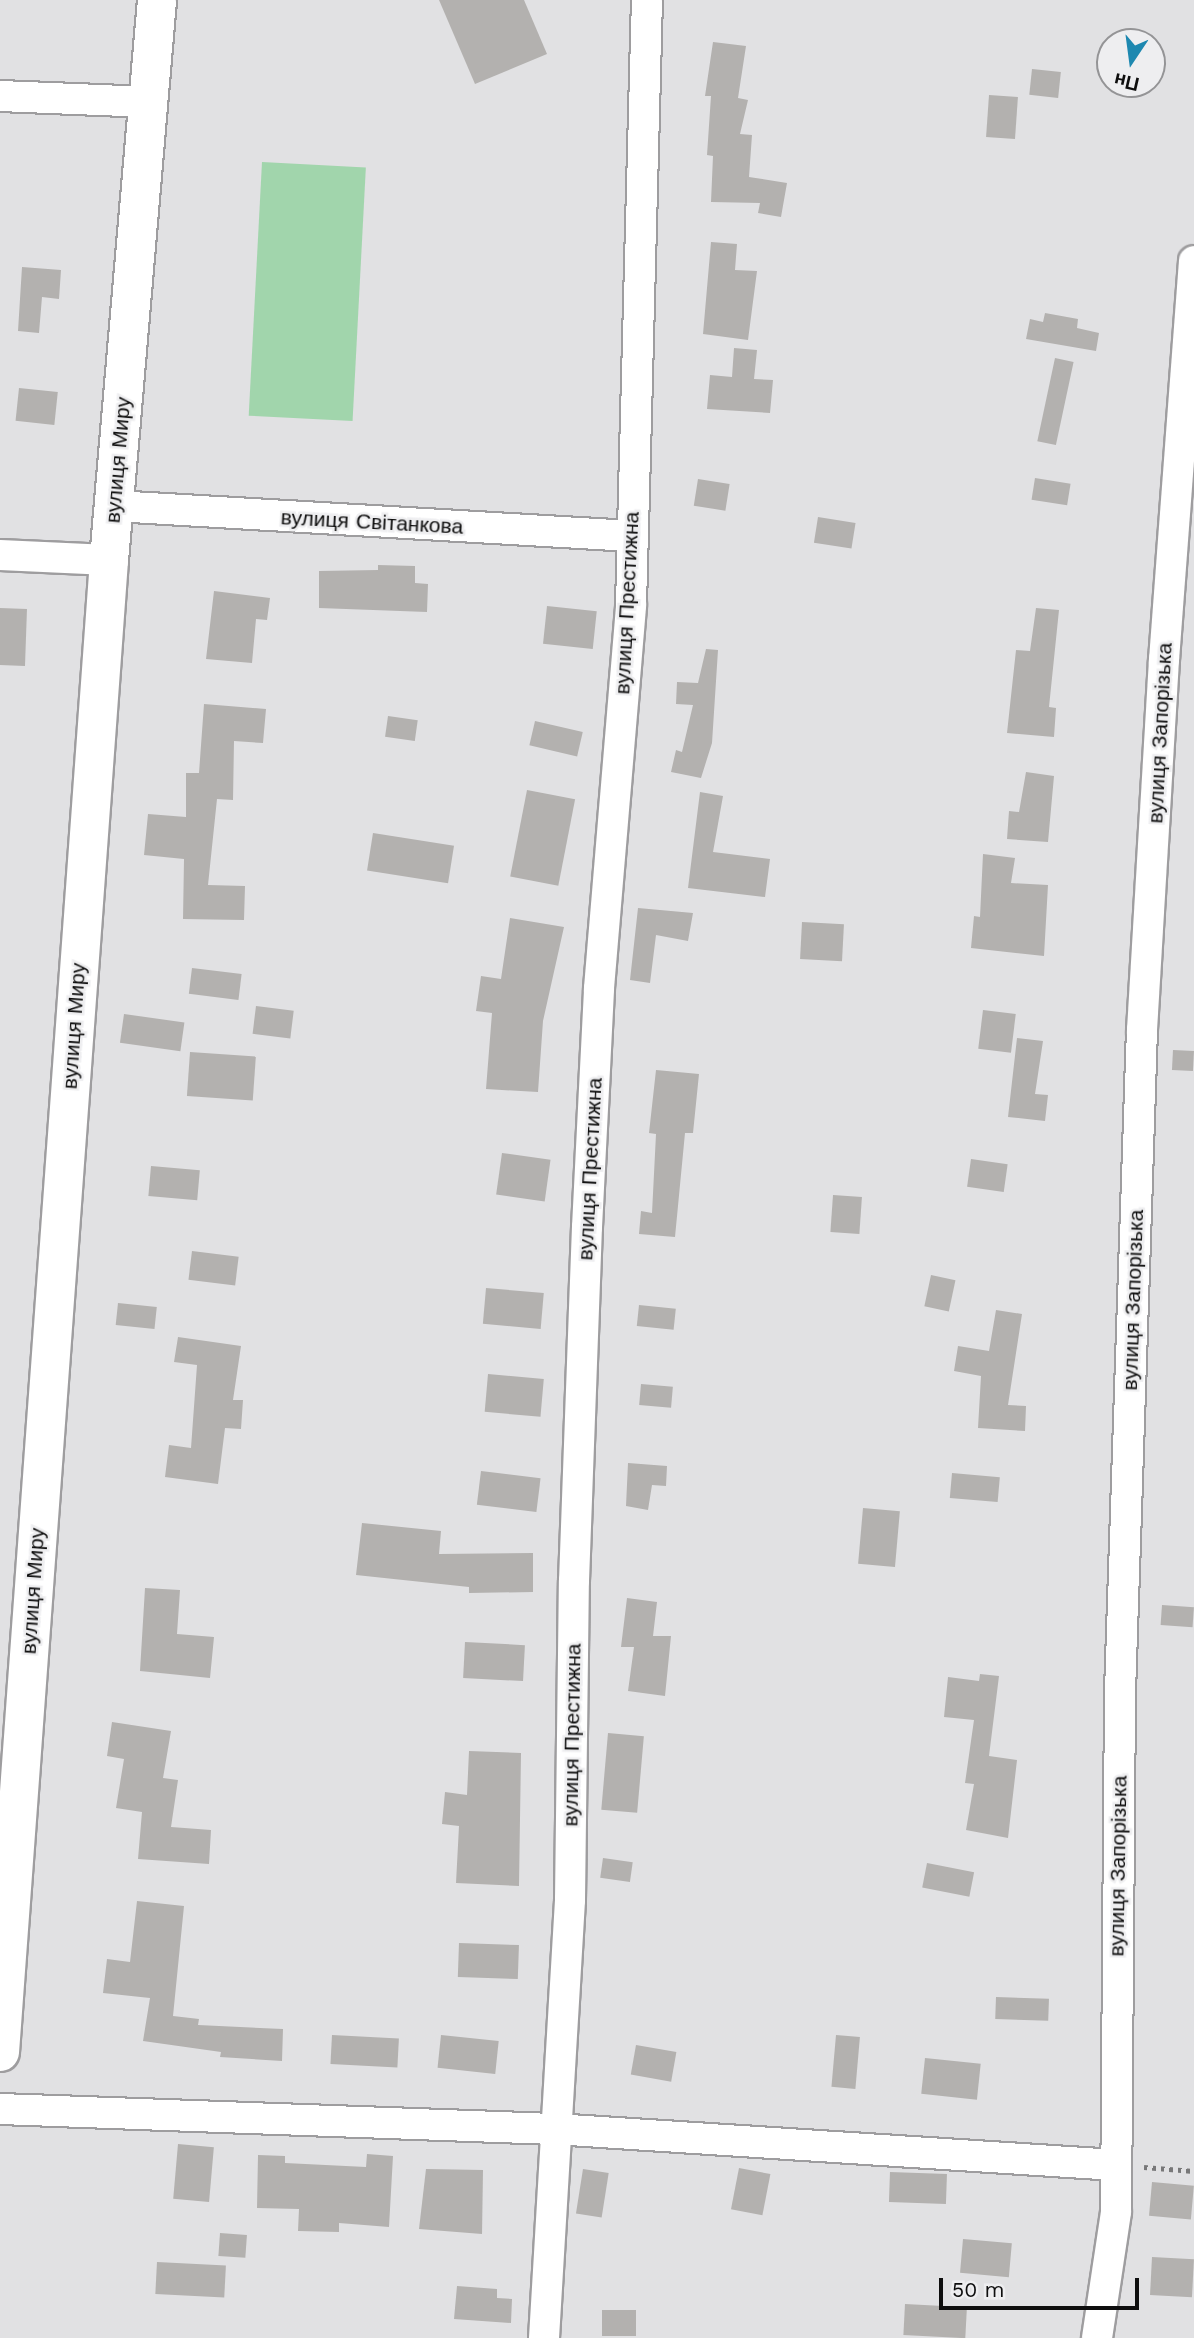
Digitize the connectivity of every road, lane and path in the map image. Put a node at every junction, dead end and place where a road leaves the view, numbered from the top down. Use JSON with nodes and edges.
{"nodes":[{"id":1,"x":157,"y":0,"type":"edge"},
{"id":2,"x":647,"y":0,"type":"edge"},
{"id":3,"x":0,"y":96,"type":"edge"},
{"id":4,"x":150,"y":102,"type":"junction"},
{"id":5,"x":1194,"y":261,"type":"edge"},
{"id":6,"x":114,"y":506,"type":"junction"},
{"id":7,"x":631,"y":536,"type":"junction"},
{"id":8,"x":0,"y":555,"type":"edge"},
{"id":9,"x":108,"y":560,"type":"junction"},
{"id":10,"x":9,"y":1792,"type":"edge"},
{"id":11,"x":0,"y":2052,"type":"edge"},
{"id":12,"x":0,"y":2109,"type":"edge"},
{"id":13,"x":554,"y":2129,"type":"junction"},
{"id":14,"x":1115,"y":2165,"type":"junction"},
{"id":15,"x":1194,"y":2171,"type":"edge"},
{"id":16,"x":544,"y":2338,"type":"edge"},
{"id":17,"x":1097,"y":2338,"type":"edge"}],
"edges":[{"from":1,"to":4,"type":"street","name":"вулиця Миру"},
{"from":2,"to":7,"type":"street","name":"вулиця Престижна"},
{"from":3,"to":4,"type":"street"},
{"from":4,"to":6,"type":"street","name":"вулиця Миру"},
{"from":5,"to":14,"type":"street","name":"вулиця Запорізька"},
{"from":6,"to":7,"type":"street","name":"вулиця Світанкова"},
{"from":6,"to":9,"type":"street","name":"вулиця Миру"},
{"from":7,"to":13,"type":"street","name":"вулиця Престижна"},
{"from":8,"to":9,"type":"street"},
{"from":9,"to":10,"type":"street","name":"вулиця Миру"},
{"from":10,"to":11,"type":"street","name":"вулиця Миру"},
{"from":12,"to":13,"type":"street"},
{"from":13,"to":14,"type":"street"},
{"from":13,"to":16,"type":"street","name":"вулиця Престижна"},
{"from":14,"to":15,"type":"path"},
{"from":14,"to":17,"type":"street","name":"вулиця Запорізька"}]}
